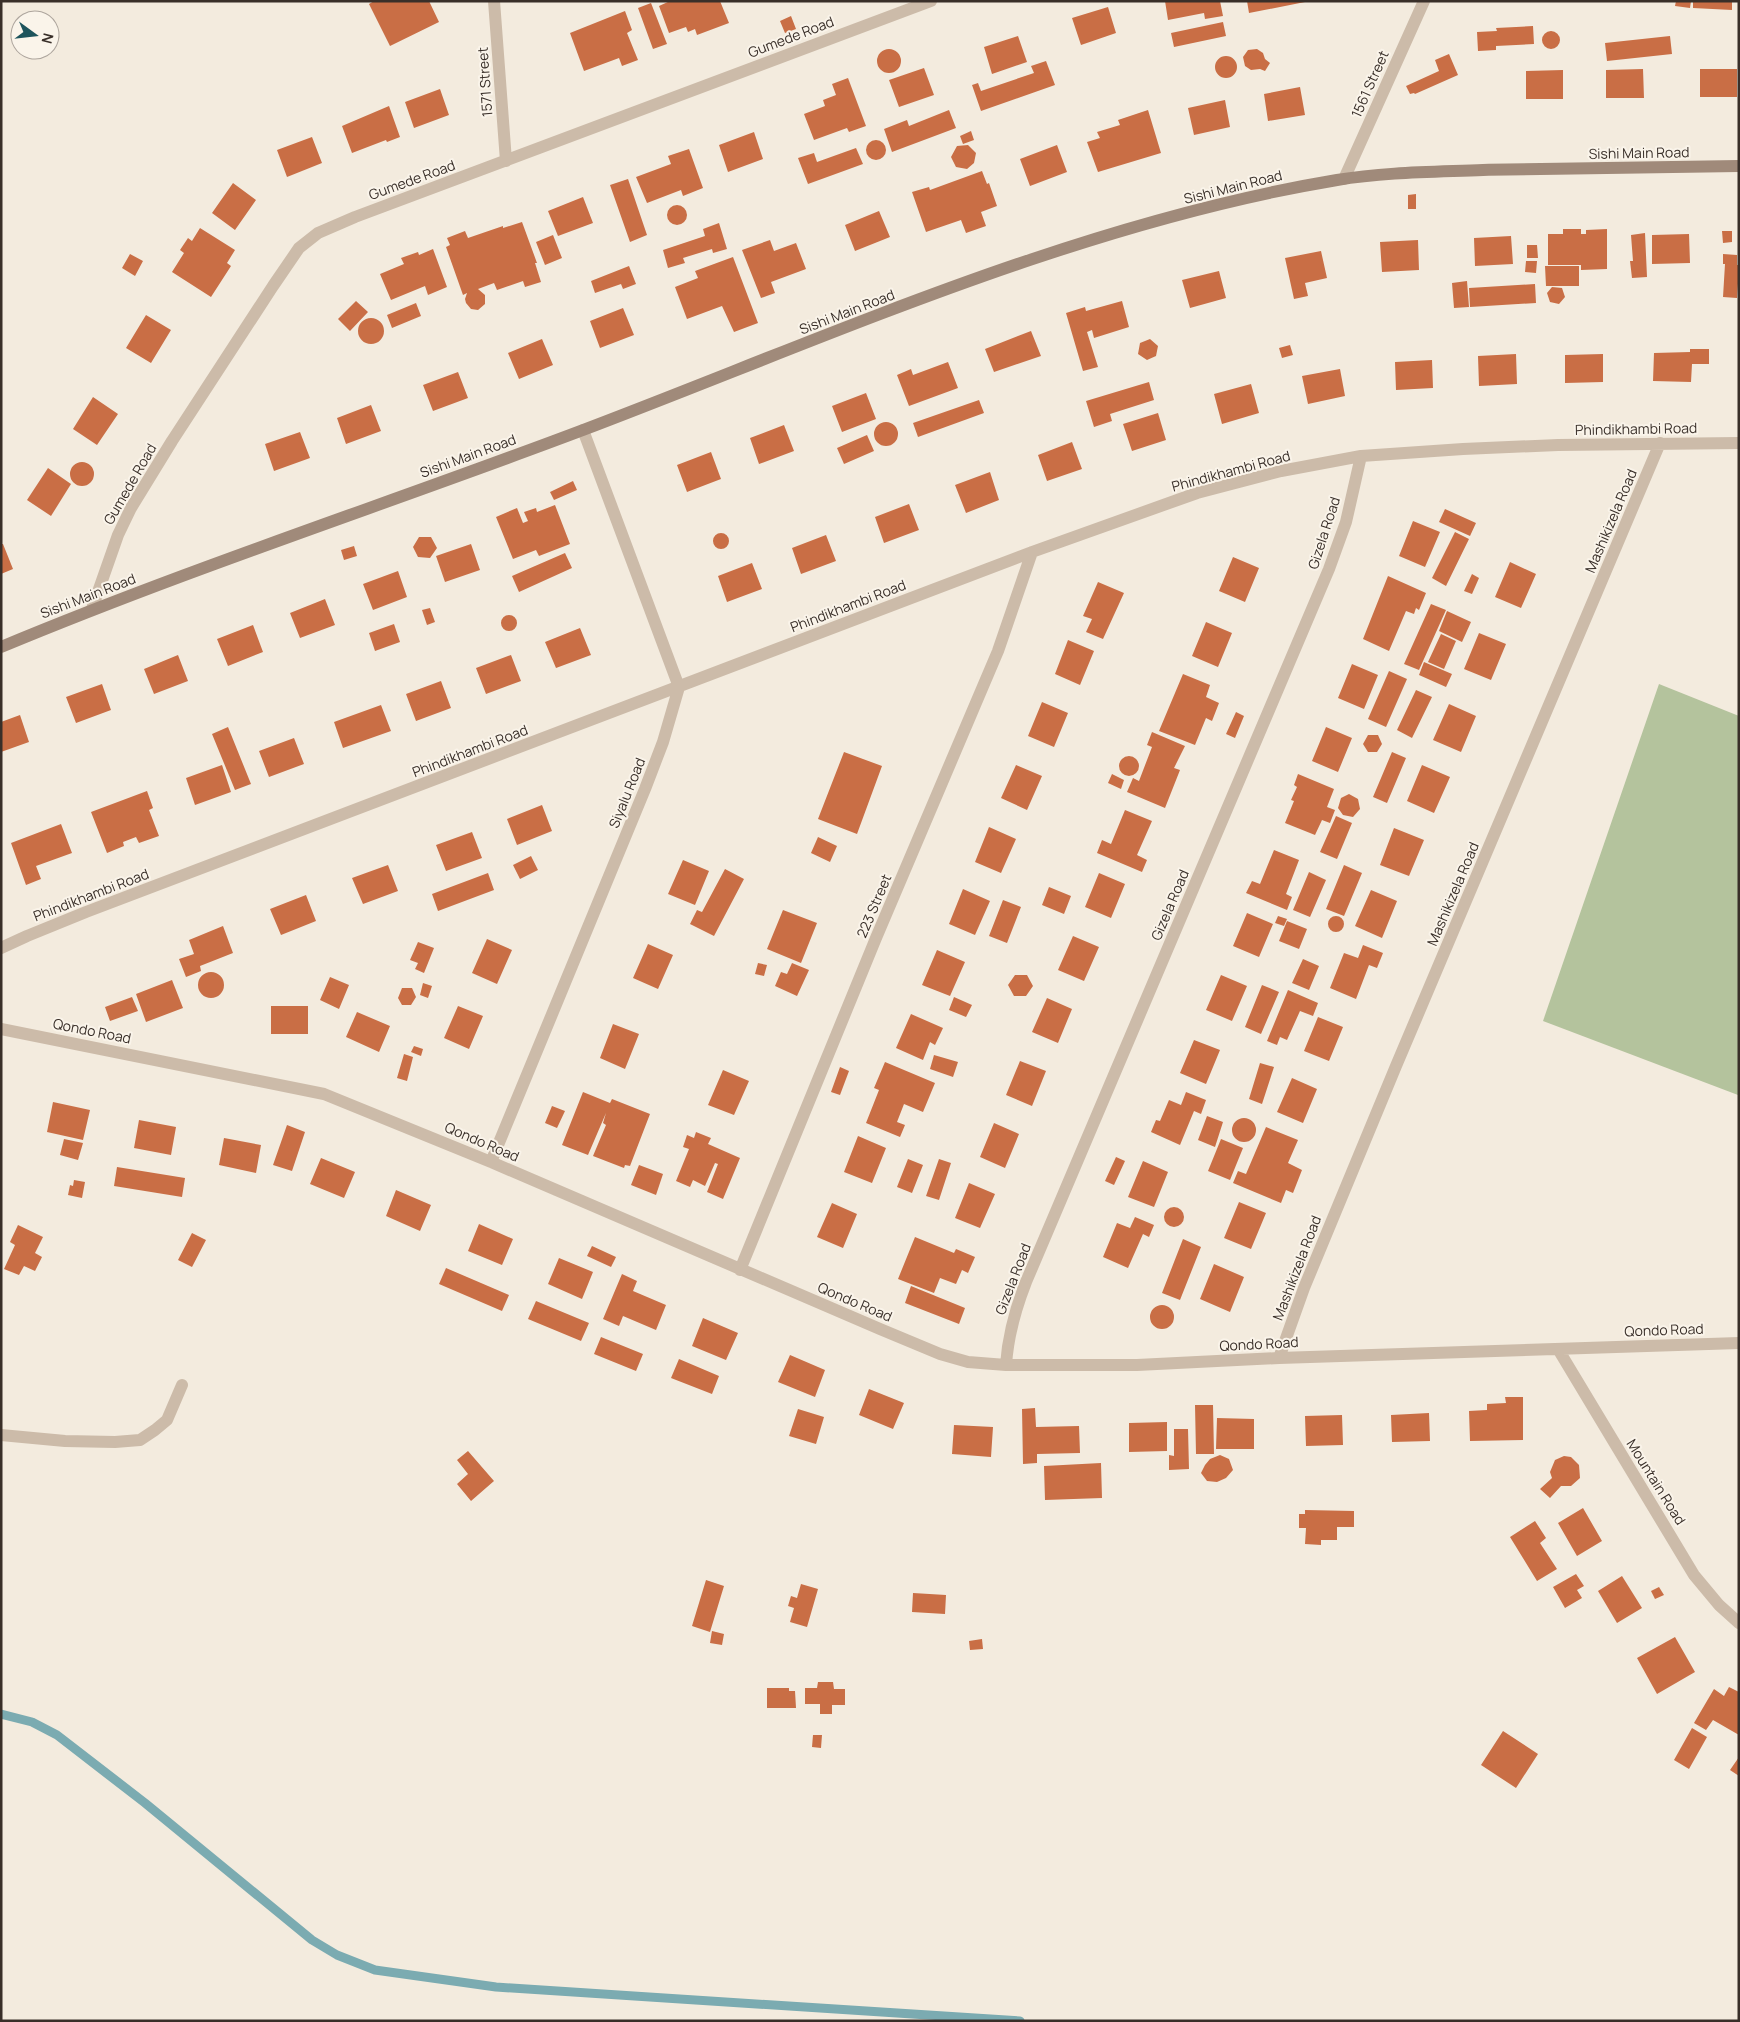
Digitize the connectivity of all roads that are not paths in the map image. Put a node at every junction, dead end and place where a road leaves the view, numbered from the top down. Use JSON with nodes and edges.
{"nodes":[{"id":1,"x":494,"y":1,"type":"edge"},
{"id":2,"x":931,"y":1,"type":"edge"},
{"id":3,"x":1424,"y":1,"type":"edge"},
{"id":4,"x":506,"y":161,"type":"junction"},
{"id":5,"x":1739,"y":166,"type":"edge"},
{"id":6,"x":1344,"y":178,"type":"junction"},
{"id":7,"x":583,"y":430,"type":"junction"},
{"id":8,"x":1739,"y":442,"type":"edge"},
{"id":9,"x":1660,"y":443,"type":"junction"},
{"id":10,"x":1361,"y":456,"type":"junction"},
{"id":11,"x":1032,"y":552,"type":"junction"},
{"id":12,"x":92,"y":609,"type":"junction"},
{"id":13,"x":1,"y":647,"type":"edge"},
{"id":14,"x":679,"y":687,"type":"junction"},
{"id":15,"x":1,"y":948,"type":"edge"},
{"id":16,"x":1,"y":1029,"type":"edge"},
{"id":17,"x":491,"y":1162,"type":"junction"},
{"id":18,"x":740,"y":1270,"type":"junction"},
{"id":19,"x":1739,"y":1343,"type":"edge"},
{"id":20,"x":1558,"y":1349,"type":"junction"},
{"id":21,"x":1279,"y":1358,"type":"junction"},
{"id":22,"x":1006,"y":1365,"type":"junction"},
{"id":23,"x":182,"y":1384,"type":"dead end"},
{"id":24,"x":1,"y":1435,"type":"edge"},
{"id":25,"x":1739,"y":1623,"type":"edge"}],
"edges":[{"from":1,"to":4,"type":"street","name":"1571 Street"},
{"from":2,"to":4,"type":"street","name":"Gumede Road"},
{"from":3,"to":6,"type":"street","name":"1561 Street"},
{"from":4,"to":12,"type":"street","name":"Gumede Road"},
{"from":5,"to":6,"type":"street","name":"Sishi Main Road"},
{"from":6,"to":7,"type":"street","name":"Sishi Main Road"},
{"from":7,"to":12,"type":"street","name":"Sishi Main Road"},
{"from":7,"to":14,"type":"street"},
{"from":8,"to":9,"type":"street","name":"Phindikhambi Road"},
{"from":9,"to":10,"type":"street","name":"Phindikhambi Road"},
{"from":9,"to":21,"type":"street","name":"Mashikizela Road"},
{"from":10,"to":11,"type":"street","name":"Phindikhambi Road"},
{"from":10,"to":22,"type":"street","name":"Gizela Road"},
{"from":11,"to":14,"type":"street","name":"Phindikhambi Road"},
{"from":11,"to":18,"type":"street","name":"223 Street"},
{"from":12,"to":13,"type":"street","name":"Sishi Main Road"},
{"from":14,"to":15,"type":"street","name":"Phindikhambi Road"},
{"from":14,"to":17,"type":"street","name":"Siyalu Road"},
{"from":16,"to":17,"type":"street","name":"Qondo Road"},
{"from":17,"to":18,"type":"street","name":"Qondo Road"},
{"from":18,"to":22,"type":"street","name":"Qondo Road"},
{"from":19,"to":20,"type":"street","name":"Qondo Road"},
{"from":20,"to":21,"type":"street","name":"Qondo Road"},
{"from":20,"to":25,"type":"street","name":"Mountain Road"},
{"from":21,"to":22,"type":"street","name":"Qondo Road"},
{"from":23,"to":24,"type":"street"}]}
